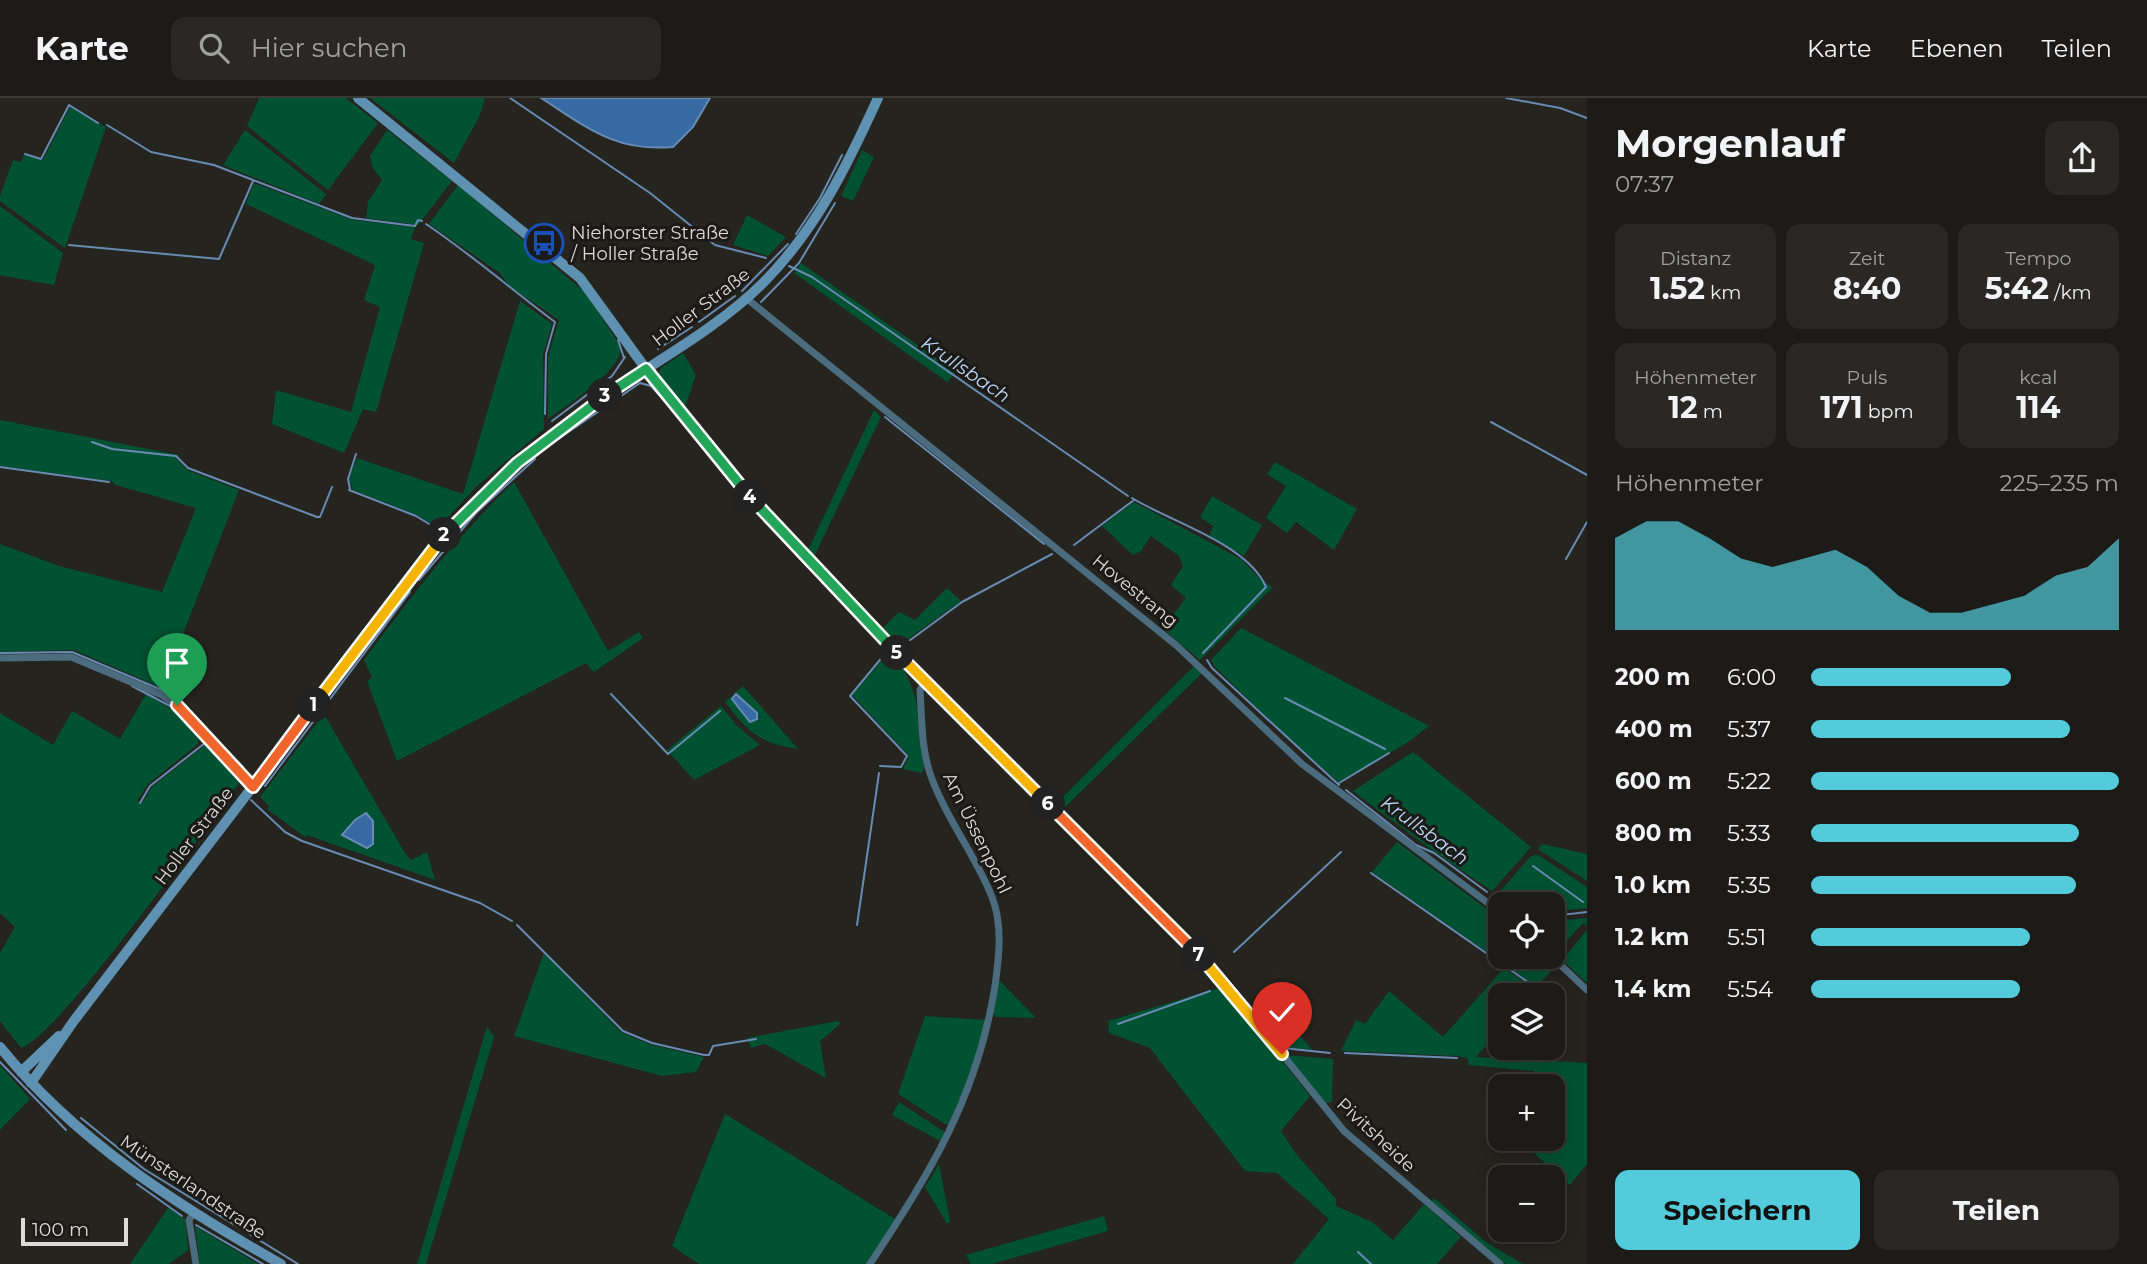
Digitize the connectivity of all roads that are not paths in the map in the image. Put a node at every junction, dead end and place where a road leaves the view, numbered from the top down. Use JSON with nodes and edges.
{"nodes":[{"id":1,"x":358,"y":98,"type":"edge"},
{"id":2,"x":878,"y":98,"type":"edge"},
{"id":3,"x":746,"y":298,"type":"junction"},
{"id":4,"x":646,"y":369,"type":"junction"},
{"id":5,"x":0,"y":658,"type":"edge"},
{"id":6,"x":925,"y":682,"type":"junction"},
{"id":7,"x":253,"y":787,"type":"junction"},
{"id":8,"x":1488,"y":903,"type":"edge"},
{"id":9,"x":1565,"y":969,"type":"edge"},
{"id":10,"x":1587,"y":990,"type":"edge"},
{"id":11,"x":73,"y":1021,"type":"junction"},
{"id":12,"x":0,"y":1047,"type":"edge"},
{"id":13,"x":21,"y":1072,"type":"junction"},
{"id":14,"x":31,"y":1083,"type":"junction"},
{"id":15,"x":194,"y":1213,"type":"junction"},
{"id":16,"x":196,"y":1264,"type":"edge"},
{"id":17,"x":281,"y":1264,"type":"edge"},
{"id":18,"x":870,"y":1264,"type":"edge"},
{"id":19,"x":1500,"y":1264,"type":"edge"}],
"edges":[{"from":1,"to":4,"type":"street"},
{"from":2,"to":3,"type":"street","name":"Holler Straße"},
{"from":3,"to":4,"type":"street","name":"Holler Straße"},
{"from":3,"to":8,"type":"street","name":"Hovestrang"},
{"from":4,"to":6,"type":"street","name":"Pivitsheide"},
{"from":4,"to":7,"type":"street","name":"Holler Straße"},
{"from":5,"to":7,"type":"street"},
{"from":6,"to":18,"type":"street","name":"Am Üssenpohl"},
{"from":6,"to":19,"type":"street","name":"Pivitsheide"},
{"from":7,"to":11,"type":"street","name":"Holler Straße"},
{"from":9,"to":10,"type":"street"},
{"from":11,"to":13,"type":"street","name":"Holler Straße"},
{"from":11,"to":14,"type":"street","name":"Holler Straße"},
{"from":12,"to":13,"type":"street","name":"Münsterlandstraße"},
{"from":13,"to":14,"type":"street","name":"Münsterlandstraße"},
{"from":14,"to":15,"type":"street","name":"Münsterlandstraße"},
{"from":15,"to":16,"type":"street"},
{"from":15,"to":17,"type":"street","name":"Münsterlandstraße"}]}
